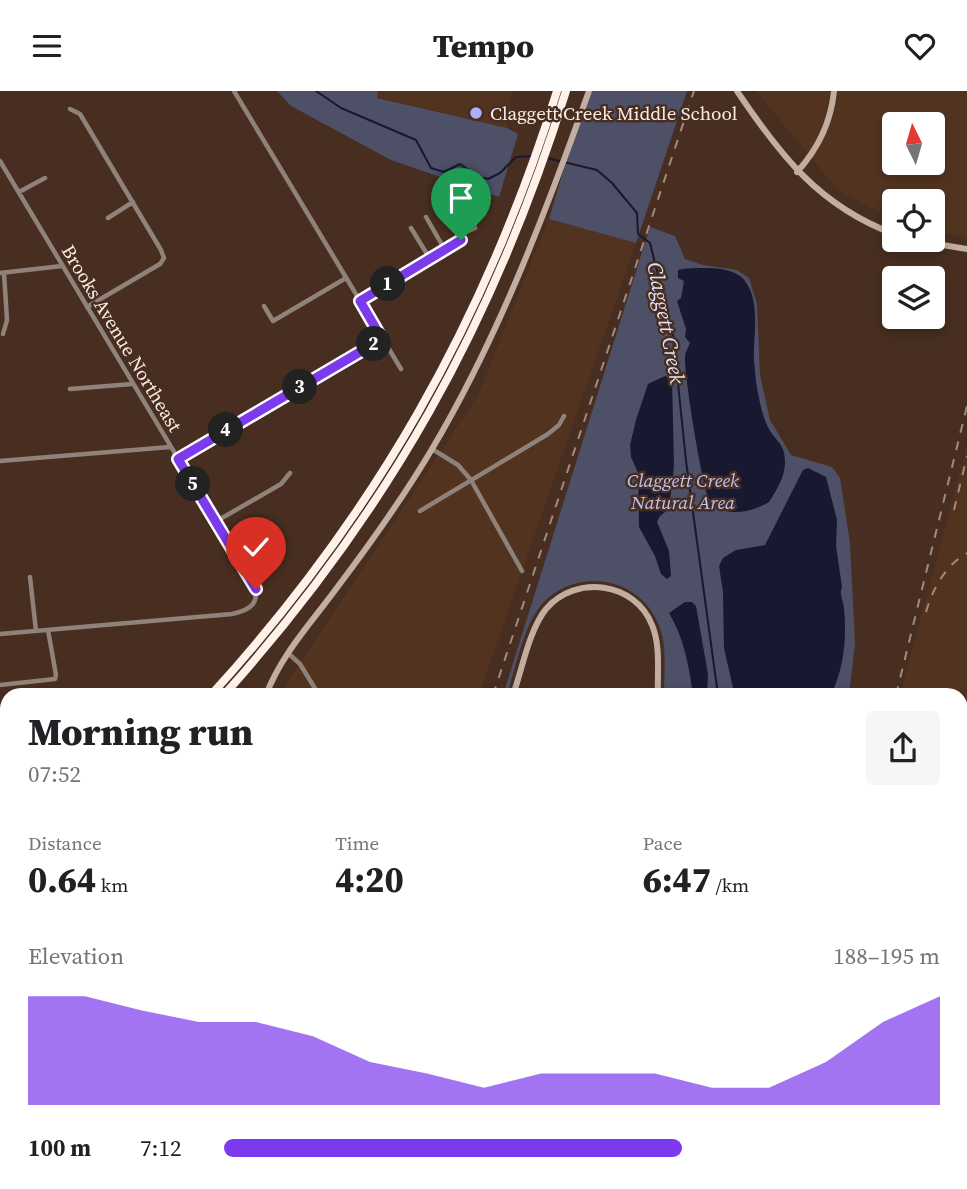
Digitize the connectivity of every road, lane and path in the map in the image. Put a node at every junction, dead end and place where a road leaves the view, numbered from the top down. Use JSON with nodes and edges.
{"nodes":[{"id":1,"x":234,"y":91,"type":"edge"},
{"id":2,"x":557,"y":91,"type":"edge"},
{"id":3,"x":566,"y":91,"type":"edge"},
{"id":4,"x":589,"y":91,"type":"edge"},
{"id":5,"x":737,"y":91,"type":"edge"},
{"id":6,"x":834,"y":91,"type":"edge"},
{"id":7,"x":70,"y":109,"type":"dead end"},
{"id":8,"x":546,"y":140,"type":"junction"},
{"id":9,"x":0,"y":161,"type":"edge"},
{"id":10,"x":797,"y":172,"type":"junction"},
{"id":11,"x":533,"y":176,"type":"junction"},
{"id":12,"x":45,"y":178,"type":"dead end"},
{"id":13,"x":19,"y":192,"type":"junction"},
{"id":14,"x":133,"y":202,"type":"junction"},
{"id":15,"x":464,"y":203,"type":"dead end"},
{"id":16,"x":108,"y":218,"type":"dead end"},
{"id":17,"x":426,"y":218,"type":"dead end"},
{"id":18,"x":411,"y":228,"type":"dead end"},
{"id":19,"x":882,"y":229,"type":"edge"},
{"id":20,"x":945,"y":245,"type":"edge"},
{"id":21,"x":967,"y":249,"type":"edge"},
{"id":22,"x":445,"y":250,"type":"junction"},
{"id":23,"x":430,"y":258,"type":"junction"},
{"id":24,"x":62,"y":266,"type":"junction"},
{"id":25,"x":2,"y":273,"type":"edge"},
{"id":26,"x":346,"y":278,"type":"junction"},
{"id":27,"x":360,"y":301,"type":"junction"},
{"id":28,"x":264,"y":306,"type":"dead end"},
{"id":29,"x":87,"y":307,"type":"junction"},
{"id":30,"x":3,"y":334,"type":"dead end"},
{"id":31,"x":382,"y":339,"type":"junction"},
{"id":32,"x":401,"y":369,"type":"dead end"},
{"id":33,"x":133,"y":384,"type":"junction"},
{"id":34,"x":70,"y":389,"type":"dead end"},
{"id":35,"x":564,"y":416,"type":"dead end"},
{"id":36,"x":170,"y":447,"type":"junction"},
{"id":37,"x":432,"y":449,"type":"junction"},
{"id":38,"x":178,"y":459,"type":"junction"},
{"id":39,"x":0,"y":461,"type":"edge"},
{"id":40,"x":290,"y":473,"type":"dead end"},
{"id":41,"x":471,"y":480,"type":"junction"},
{"id":42,"x":420,"y":511,"type":"dead end"},
{"id":43,"x":215,"y":521,"type":"junction"},
{"id":44,"x":522,"y":571,"type":"dead end"},
{"id":45,"x":30,"y":577,"type":"dead end"},
{"id":46,"x":48,"y":630,"type":"junction"},
{"id":47,"x":36,"y":631,"type":"junction"},
{"id":48,"x":0,"y":634,"type":"edge"},
{"id":49,"x":288,"y":653,"type":"junction"},
{"id":50,"x":0,"y":685,"type":"edge"},
{"id":51,"x":217,"y":688,"type":"edge"},
{"id":52,"x":230,"y":688,"type":"edge"},
{"id":53,"x":269,"y":688,"type":"edge"},
{"id":54,"x":315,"y":688,"type":"edge"},
{"id":55,"x":515,"y":688,"type":"edge"},
{"id":56,"x":658,"y":688,"type":"edge"}],
"edges":[{"from":1,"to":26,"type":"street"},
{"from":2,"to":8,"type":"highway"},
{"from":3,"to":8,"type":"highway"},
{"from":4,"to":37,"type":"street"},
{"from":5,"to":10,"type":"street"},
{"from":6,"to":10,"type":"street"},
{"from":7,"to":14,"type":"street"},
{"from":8,"to":11,"type":"highway"},
{"from":9,"to":13,"type":"street","name":"Brooks Avenue Northeast"},
{"from":10,"to":19,"type":"street"},
{"from":11,"to":51,"type":"highway"},
{"from":11,"to":52,"type":"highway"},
{"from":12,"to":13,"type":"street"},
{"from":13,"to":24,"type":"street","name":"Brooks Avenue Northeast"},
{"from":14,"to":16,"type":"street"},
{"from":14,"to":29,"type":"street"},
{"from":15,"to":22,"type":"street"},
{"from":17,"to":22,"type":"street"},
{"from":18,"to":23,"type":"street"},
{"from":20,"to":21,"type":"street"},
{"from":22,"to":23,"type":"street"},
{"from":23,"to":27,"type":"street"},
{"from":24,"to":25,"type":"street"},
{"from":24,"to":29,"type":"street","name":"Brooks Avenue Northeast"},
{"from":25,"to":30,"type":"street"},
{"from":26,"to":27,"type":"street"},
{"from":26,"to":28,"type":"street"},
{"from":27,"to":31,"type":"street"},
{"from":29,"to":33,"type":"street","name":"Brooks Avenue Northeast"},
{"from":31,"to":32,"type":"street"},
{"from":31,"to":38,"type":"street"},
{"from":33,"to":34,"type":"street"},
{"from":33,"to":36,"type":"street","name":"Brooks Avenue Northeast"},
{"from":35,"to":41,"type":"street"},
{"from":36,"to":38,"type":"street","name":"Brooks Avenue Northeast"},
{"from":36,"to":39,"type":"street"},
{"from":37,"to":41,"type":"street"},
{"from":37,"to":49,"type":"street"},
{"from":38,"to":43,"type":"street","name":"Brooks Avenue Northeast"},
{"from":40,"to":43,"type":"street"},
{"from":41,"to":42,"type":"street"},
{"from":41,"to":44,"type":"street"},
{"from":43,"to":46,"type":"street","name":"Brooks Avenue Northeast"},
{"from":45,"to":47,"type":"street"},
{"from":46,"to":47,"type":"street"},
{"from":46,"to":50,"type":"street"},
{"from":47,"to":48,"type":"street"},
{"from":49,"to":53,"type":"street"},
{"from":49,"to":54,"type":"street"},
{"from":55,"to":56,"type":"street"}]}
